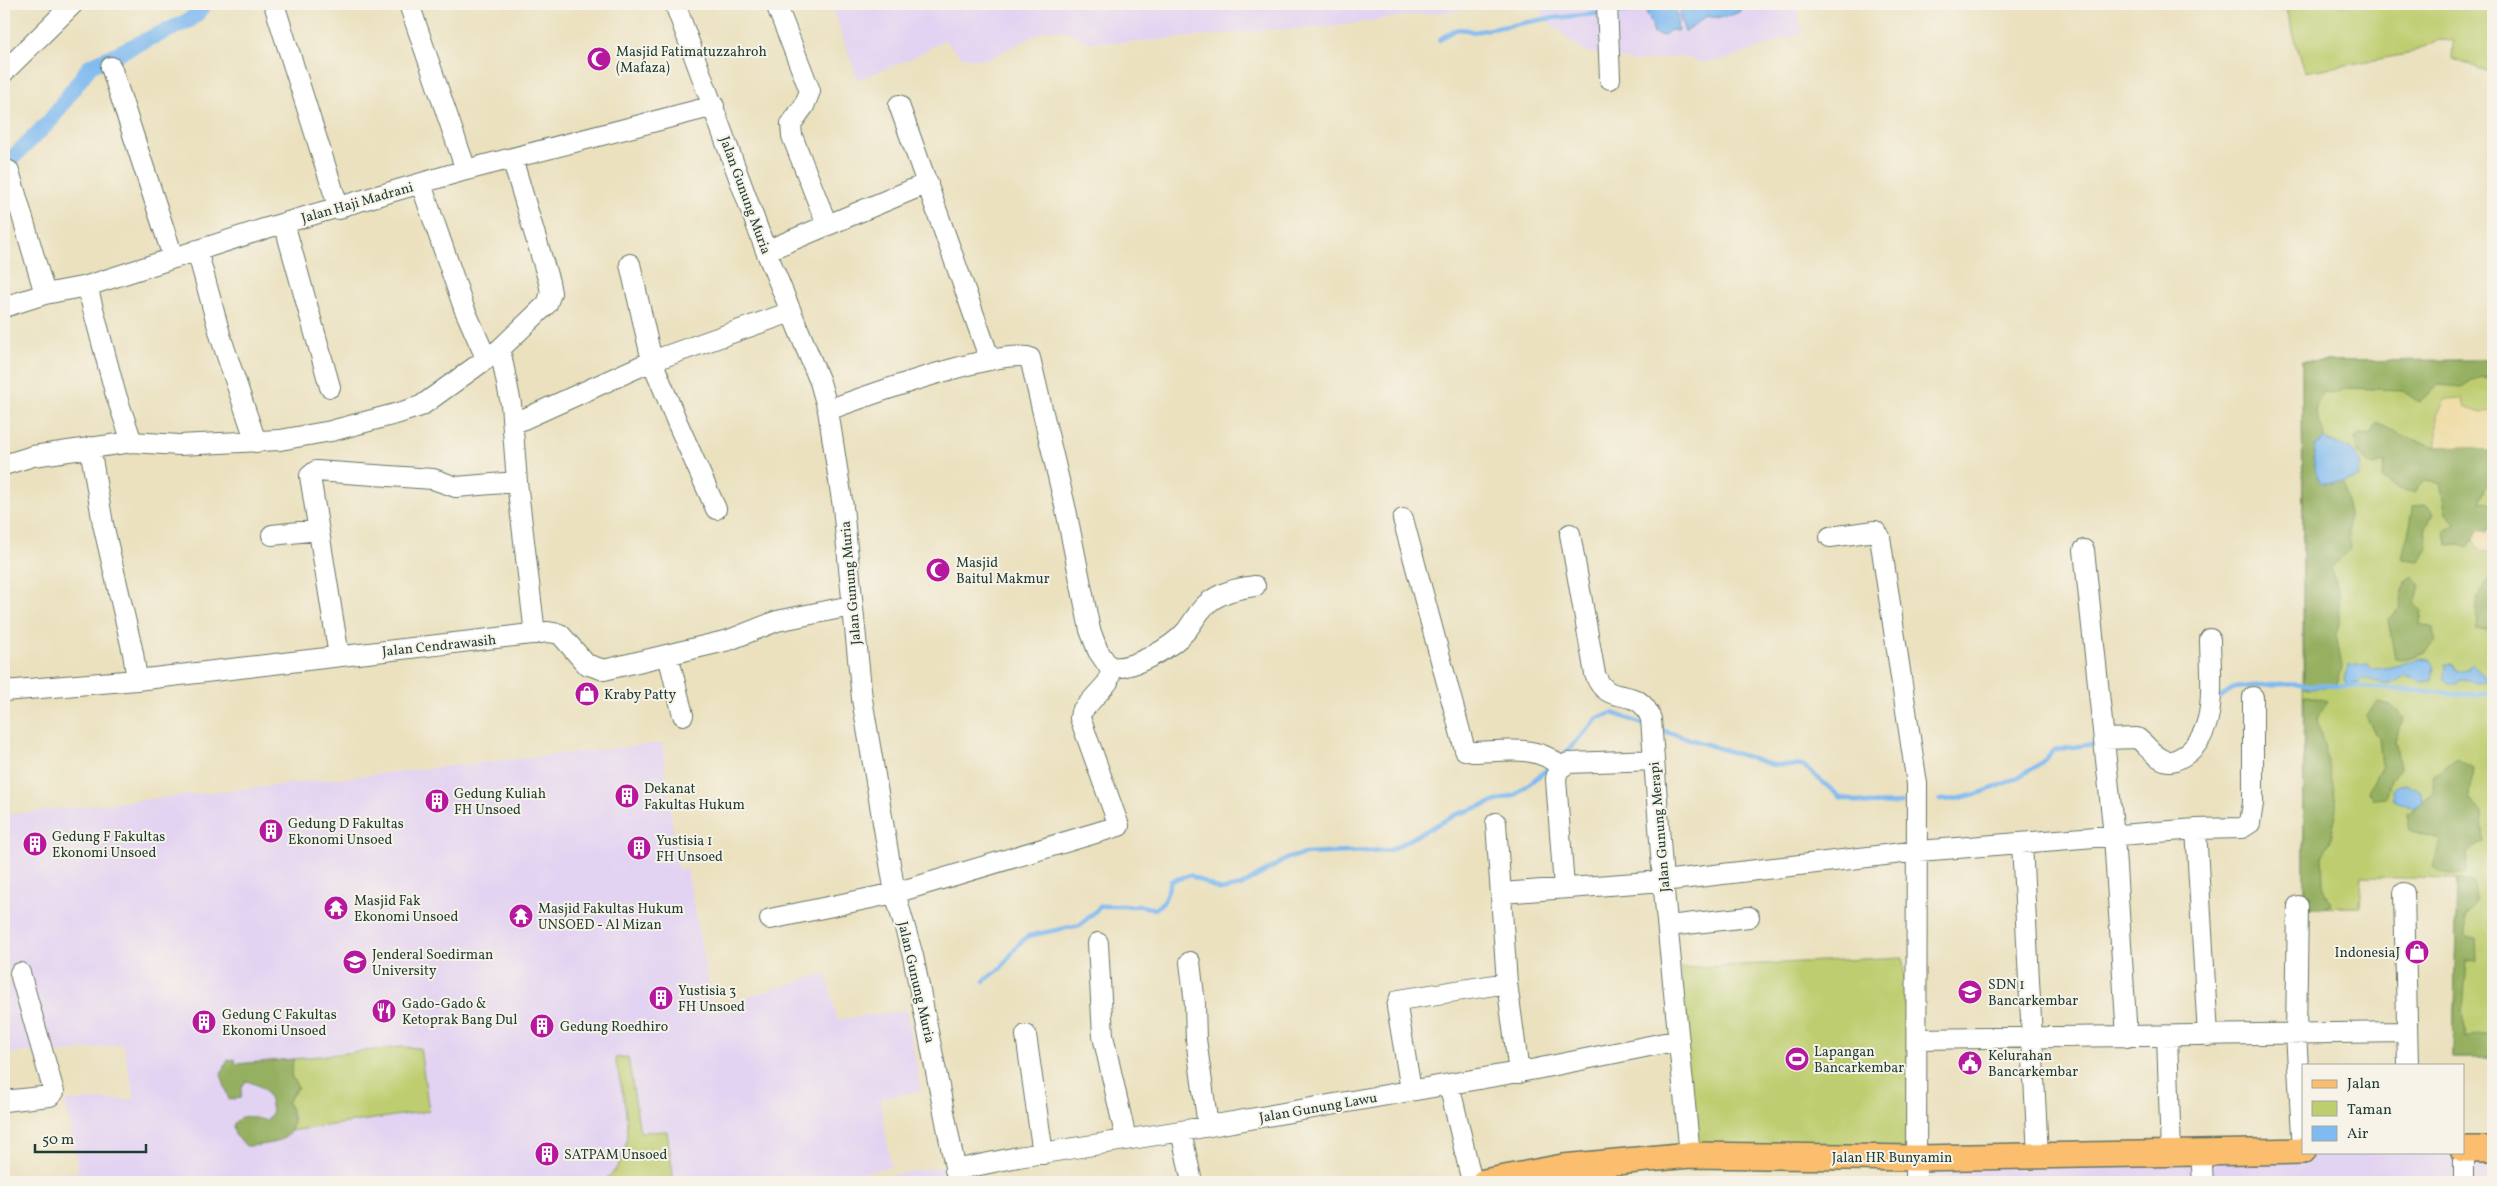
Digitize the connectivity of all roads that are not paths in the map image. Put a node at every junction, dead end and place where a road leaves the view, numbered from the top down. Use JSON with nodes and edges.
{"nodes":[{"id":1,"x":73,"y":4,"type":"edge"},
{"id":2,"x":274,"y":4,"type":"edge"},
{"id":3,"x":409,"y":4,"type":"edge"},
{"id":4,"x":675,"y":4,"type":"edge"},
{"id":5,"x":776,"y":4,"type":"edge"},
{"id":6,"x":1607,"y":4,"type":"edge"},
{"id":7,"x":111,"y":67,"type":"dead end"},
{"id":8,"x":4,"y":72,"type":"edge"},
{"id":9,"x":1610,"y":79,"type":"dead end"},
{"id":10,"x":899,"y":105,"type":"dead end"},
{"id":11,"x":714,"y":106,"type":"junction"},
{"id":12,"x":512,"y":158,"type":"junction"},
{"id":13,"x":466,"y":170,"type":"junction"},
{"id":14,"x":9,"y":172,"type":"dead end"},
{"id":15,"x":928,"y":183,"type":"junction"},
{"id":16,"x":421,"y":184,"type":"junction"},
{"id":17,"x":339,"y":208,"type":"junction"},
{"id":18,"x":284,"y":223,"type":"junction"},
{"id":19,"x":827,"y":225,"type":"junction"},
{"id":20,"x":197,"y":250,"type":"junction"},
{"id":21,"x":766,"y":251,"type":"junction"},
{"id":22,"x":173,"y":257,"type":"junction"},
{"id":23,"x":630,"y":264,"type":"dead end"},
{"id":24,"x":87,"y":286,"type":"junction"},
{"id":25,"x":46,"y":294,"type":"junction"},
{"id":26,"x":4,"y":307,"type":"edge"},
{"id":27,"x":791,"y":312,"type":"junction"},
{"id":28,"x":493,"y":353,"type":"junction"},
{"id":29,"x":990,"y":360,"type":"junction"},
{"id":30,"x":652,"y":361,"type":"junction"},
{"id":31,"x":330,"y":387,"type":"dead end"},
{"id":32,"x":828,"y":410,"type":"junction"},
{"id":33,"x":513,"y":424,"type":"junction"},
{"id":34,"x":132,"y":442,"type":"junction"},
{"id":35,"x":256,"y":442,"type":"junction"},
{"id":36,"x":90,"y":448,"type":"junction"},
{"id":37,"x":4,"y":465,"type":"edge"},
{"id":38,"x":516,"y":482,"type":"junction"},
{"id":39,"x":716,"y":508,"type":"dead end"},
{"id":40,"x":1403,"y":519,"type":"dead end"},
{"id":41,"x":318,"y":530,"type":"junction"},
{"id":42,"x":1570,"y":534,"type":"dead end"},
{"id":43,"x":272,"y":535,"type":"dead end"},
{"id":44,"x":1830,"y":536,"type":"dead end"},
{"id":45,"x":2084,"y":550,"type":"dead end"},
{"id":46,"x":1255,"y":586,"type":"dead end"},
{"id":47,"x":851,"y":606,"type":"junction"},
{"id":48,"x":535,"y":634,"type":"junction"},
{"id":49,"x":2210,"y":639,"type":"dead end"},
{"id":50,"x":668,"y":655,"type":"junction"},
{"id":51,"x":339,"y":656,"type":"junction"},
{"id":52,"x":1112,"y":668,"type":"junction"},
{"id":53,"x":137,"y":680,"type":"junction"},
{"id":54,"x":4,"y":691,"type":"edge"},
{"id":55,"x":2252,"y":697,"type":"dead end"},
{"id":56,"x":683,"y":715,"type":"dead end"},
{"id":57,"x":2104,"y":739,"type":"junction"},
{"id":58,"x":1654,"y":760,"type":"junction"},
{"id":59,"x":1557,"y":764,"type":"junction"},
{"id":60,"x":1496,"y":823,"type":"dead end"},
{"id":61,"x":2196,"y":829,"type":"junction"},
{"id":62,"x":2114,"y":836,"type":"junction"},
{"id":63,"x":2022,"y":844,"type":"junction"},
{"id":64,"x":1919,"y":851,"type":"junction"},
{"id":65,"x":1663,"y":881,"type":"junction"},
{"id":66,"x":1564,"y":888,"type":"junction"},
{"id":67,"x":896,"y":893,"type":"junction"},
{"id":68,"x":1501,"y":893,"type":"junction"},
{"id":69,"x":2404,"y":893,"type":"dead end"},
{"id":70,"x":2298,"y":906,"type":"dead end"},
{"id":71,"x":1749,"y":916,"type":"dead end"},
{"id":72,"x":770,"y":919,"type":"dead end"},
{"id":73,"x":1668,"y":926,"type":"junction"},
{"id":74,"x":1098,"y":943,"type":"dead end"},
{"id":75,"x":1190,"y":962,"type":"dead end"},
{"id":76,"x":20,"y":973,"type":"dead end"},
{"id":77,"x":1507,"y":983,"type":"junction"},
{"id":78,"x":2406,"y":1032,"type":"junction"},
{"id":79,"x":2296,"y":1034,"type":"junction"},
{"id":80,"x":1026,"y":1035,"type":"dead end"},
{"id":81,"x":2167,"y":1036,"type":"junction"},
{"id":82,"x":2208,"y":1036,"type":"junction"},
{"id":83,"x":2127,"y":1037,"type":"junction"},
{"id":84,"x":2032,"y":1038,"type":"junction"},
{"id":85,"x":1917,"y":1039,"type":"junction"},
{"id":86,"x":1679,"y":1040,"type":"junction"},
{"id":87,"x":2408,"y":1064,"type":"edge"},
{"id":88,"x":1519,"y":1073,"type":"junction"},
{"id":89,"x":1449,"y":1084,"type":"junction"},
{"id":90,"x":1411,"y":1090,"type":"junction"},
{"id":91,"x":4,"y":1101,"type":"edge"},
{"id":92,"x":1208,"y":1126,"type":"junction"},
{"id":93,"x":1181,"y":1131,"type":"junction"},
{"id":94,"x":2302,"y":1134,"type":"edge"},
{"id":95,"x":1126,"y":1140,"type":"junction"},
{"id":96,"x":2464,"y":1149,"type":"edge"},
{"id":97,"x":2493,"y":1149,"type":"edge"},
{"id":98,"x":2302,"y":1151,"type":"edge"},
{"id":99,"x":1043,"y":1154,"type":"junction"},
{"id":100,"x":2171,"y":1154,"type":"junction"},
{"id":101,"x":2201,"y":1154,"type":"junction"},
{"id":102,"x":1690,"y":1155,"type":"junction"},
{"id":103,"x":2038,"y":1155,"type":"junction"},
{"id":104,"x":1916,"y":1170,"type":"edge"},
{"id":105,"x":957,"y":1176,"type":"edge"},
{"id":106,"x":1192,"y":1182,"type":"edge"},
{"id":107,"x":1472,"y":1182,"type":"edge"},
{"id":108,"x":1484,"y":1182,"type":"edge"},
{"id":109,"x":2203,"y":1182,"type":"edge"},
{"id":110,"x":2464,"y":1182,"type":"edge"}],
"edges":[{"from":1,"to":8,"type":"street"},
{"from":2,"to":17,"type":"street"},
{"from":3,"to":13,"type":"street"},
{"from":4,"to":11,"type":"street","name":"Jalan Gunung Muria"},
{"from":5,"to":19,"type":"street"},
{"from":6,"to":9,"type":"street"},
{"from":7,"to":22,"type":"street"},
{"from":10,"to":15,"type":"street"},
{"from":11,"to":12,"type":"street","name":"Jalan Haji Madrani"},
{"from":11,"to":21,"type":"street","name":"Jalan Gunung Muria"},
{"from":12,"to":13,"type":"street","name":"Jalan Haji Madrani"},
{"from":12,"to":28,"type":"street"},
{"from":13,"to":16,"type":"street","name":"Jalan Haji Madrani"},
{"from":14,"to":25,"type":"street"},
{"from":15,"to":19,"type":"street"},
{"from":15,"to":29,"type":"street"},
{"from":16,"to":17,"type":"street","name":"Jalan Haji Madrani"},
{"from":16,"to":28,"type":"street"},
{"from":17,"to":18,"type":"street","name":"Jalan Haji Madrani"},
{"from":18,"to":20,"type":"street","name":"Jalan Haji Madrani"},
{"from":18,"to":31,"type":"street"},
{"from":19,"to":21,"type":"street"},
{"from":20,"to":22,"type":"street","name":"Jalan Haji Madrani"},
{"from":20,"to":35,"type":"street"},
{"from":21,"to":27,"type":"street","name":"Jalan Gunung Muria"},
{"from":22,"to":24,"type":"street","name":"Jalan Haji Madrani"},
{"from":23,"to":30,"type":"street"},
{"from":24,"to":25,"type":"street","name":"Jalan Haji Madrani"},
{"from":24,"to":34,"type":"street"},
{"from":25,"to":26,"type":"street","name":"Jalan Haji Madrani"},
{"from":27,"to":30,"type":"street"},
{"from":27,"to":32,"type":"street","name":"Jalan Gunung Muria"},
{"from":28,"to":33,"type":"street"},
{"from":28,"to":35,"type":"street"},
{"from":29,"to":32,"type":"street"},
{"from":29,"to":52,"type":"street"},
{"from":30,"to":33,"type":"street"},
{"from":30,"to":39,"type":"street"},
{"from":32,"to":47,"type":"street","name":"Jalan Gunung Muria"},
{"from":33,"to":38,"type":"street"},
{"from":34,"to":35,"type":"street"},
{"from":34,"to":36,"type":"street"},
{"from":36,"to":37,"type":"street"},
{"from":36,"to":53,"type":"street"},
{"from":38,"to":41,"type":"street"},
{"from":38,"to":48,"type":"street"},
{"from":40,"to":59,"type":"street"},
{"from":41,"to":43,"type":"street"},
{"from":41,"to":51,"type":"street"},
{"from":42,"to":58,"type":"street","name":"Jalan Gunung Merapi"},
{"from":44,"to":64,"type":"street"},
{"from":45,"to":57,"type":"street"},
{"from":46,"to":52,"type":"street"},
{"from":47,"to":50,"type":"street","name":"Jalan Cendrawasih"},
{"from":47,"to":67,"type":"street","name":"Jalan Gunung Muria"},
{"from":48,"to":50,"type":"street","name":"Jalan Cendrawasih"},
{"from":48,"to":51,"type":"street","name":"Jalan Cendrawasih"},
{"from":49,"to":57,"type":"street"},
{"from":50,"to":56,"type":"street"},
{"from":51,"to":53,"type":"street","name":"Jalan Cendrawasih"},
{"from":52,"to":67,"type":"street"},
{"from":53,"to":54,"type":"street","name":"Jalan Cendrawasih"},
{"from":55,"to":61,"type":"street"},
{"from":57,"to":62,"type":"street"},
{"from":58,"to":59,"type":"street"},
{"from":58,"to":65,"type":"street","name":"Jalan Gunung Merapi"},
{"from":59,"to":66,"type":"street"},
{"from":60,"to":68,"type":"street"},
{"from":61,"to":62,"type":"street"},
{"from":61,"to":82,"type":"street"},
{"from":62,"to":63,"type":"street"},
{"from":62,"to":83,"type":"street"},
{"from":63,"to":64,"type":"street"},
{"from":63,"to":84,"type":"street"},
{"from":64,"to":65,"type":"street"},
{"from":64,"to":85,"type":"street"},
{"from":65,"to":66,"type":"street"},
{"from":65,"to":73,"type":"street","name":"Jalan Gunung Merapi"},
{"from":66,"to":68,"type":"street"},
{"from":67,"to":72,"type":"street"},
{"from":67,"to":105,"type":"street","name":"Jalan Gunung Muria"},
{"from":68,"to":77,"type":"street"},
{"from":69,"to":78,"type":"street"},
{"from":70,"to":79,"type":"street"},
{"from":71,"to":73,"type":"street"},
{"from":73,"to":86,"type":"street","name":"Jalan Gunung Merapi"},
{"from":74,"to":95,"type":"street"},
{"from":75,"to":92,"type":"street"},
{"from":76,"to":91,"type":"street"},
{"from":77,"to":88,"type":"street"},
{"from":77,"to":90,"type":"street"},
{"from":78,"to":79,"type":"street"},
{"from":78,"to":87,"type":"street"},
{"from":79,"to":82,"type":"street"},
{"from":79,"to":94,"type":"street"},
{"from":80,"to":99,"type":"street"},
{"from":81,"to":82,"type":"street"},
{"from":81,"to":83,"type":"street"},
{"from":81,"to":100,"type":"street"},
{"from":83,"to":84,"type":"street"},
{"from":84,"to":85,"type":"street"},
{"from":84,"to":103,"type":"street"},
{"from":85,"to":104,"type":"street"},
{"from":86,"to":88,"type":"street","name":"Jalan Gunung Lawu"},
{"from":86,"to":102,"type":"street","name":"Jalan Gunung Merapi"},
{"from":88,"to":89,"type":"street","name":"Jalan Gunung Lawu"},
{"from":89,"to":90,"type":"street","name":"Jalan Gunung Lawu"},
{"from":89,"to":107,"type":"street"},
{"from":90,"to":92,"type":"street","name":"Jalan Gunung Lawu"},
{"from":92,"to":93,"type":"street","name":"Jalan Gunung Lawu"},
{"from":93,"to":95,"type":"street","name":"Jalan Gunung Lawu"},
{"from":93,"to":106,"type":"street"},
{"from":95,"to":99,"type":"street","name":"Jalan Gunung Lawu"},
{"from":96,"to":97,"type":"main road"},
{"from":96,"to":110,"type":"street"},
{"from":98,"to":101,"type":"main road","name":"Jalan HR Bunyamin"},
{"from":99,"to":105,"type":"street","name":"Jalan Gunung Lawu"},
{"from":100,"to":101,"type":"main road","name":"Jalan HR Bunyamin"},
{"from":100,"to":103,"type":"main road","name":"Jalan HR Bunyamin"},
{"from":101,"to":109,"type":"street"},
{"from":102,"to":104,"type":"main road","name":"Jalan HR Bunyamin"},
{"from":102,"to":108,"type":"main road","name":"Jalan HR Bunyamin"},
{"from":103,"to":104,"type":"main road","name":"Jalan HR Bunyamin"}]}
